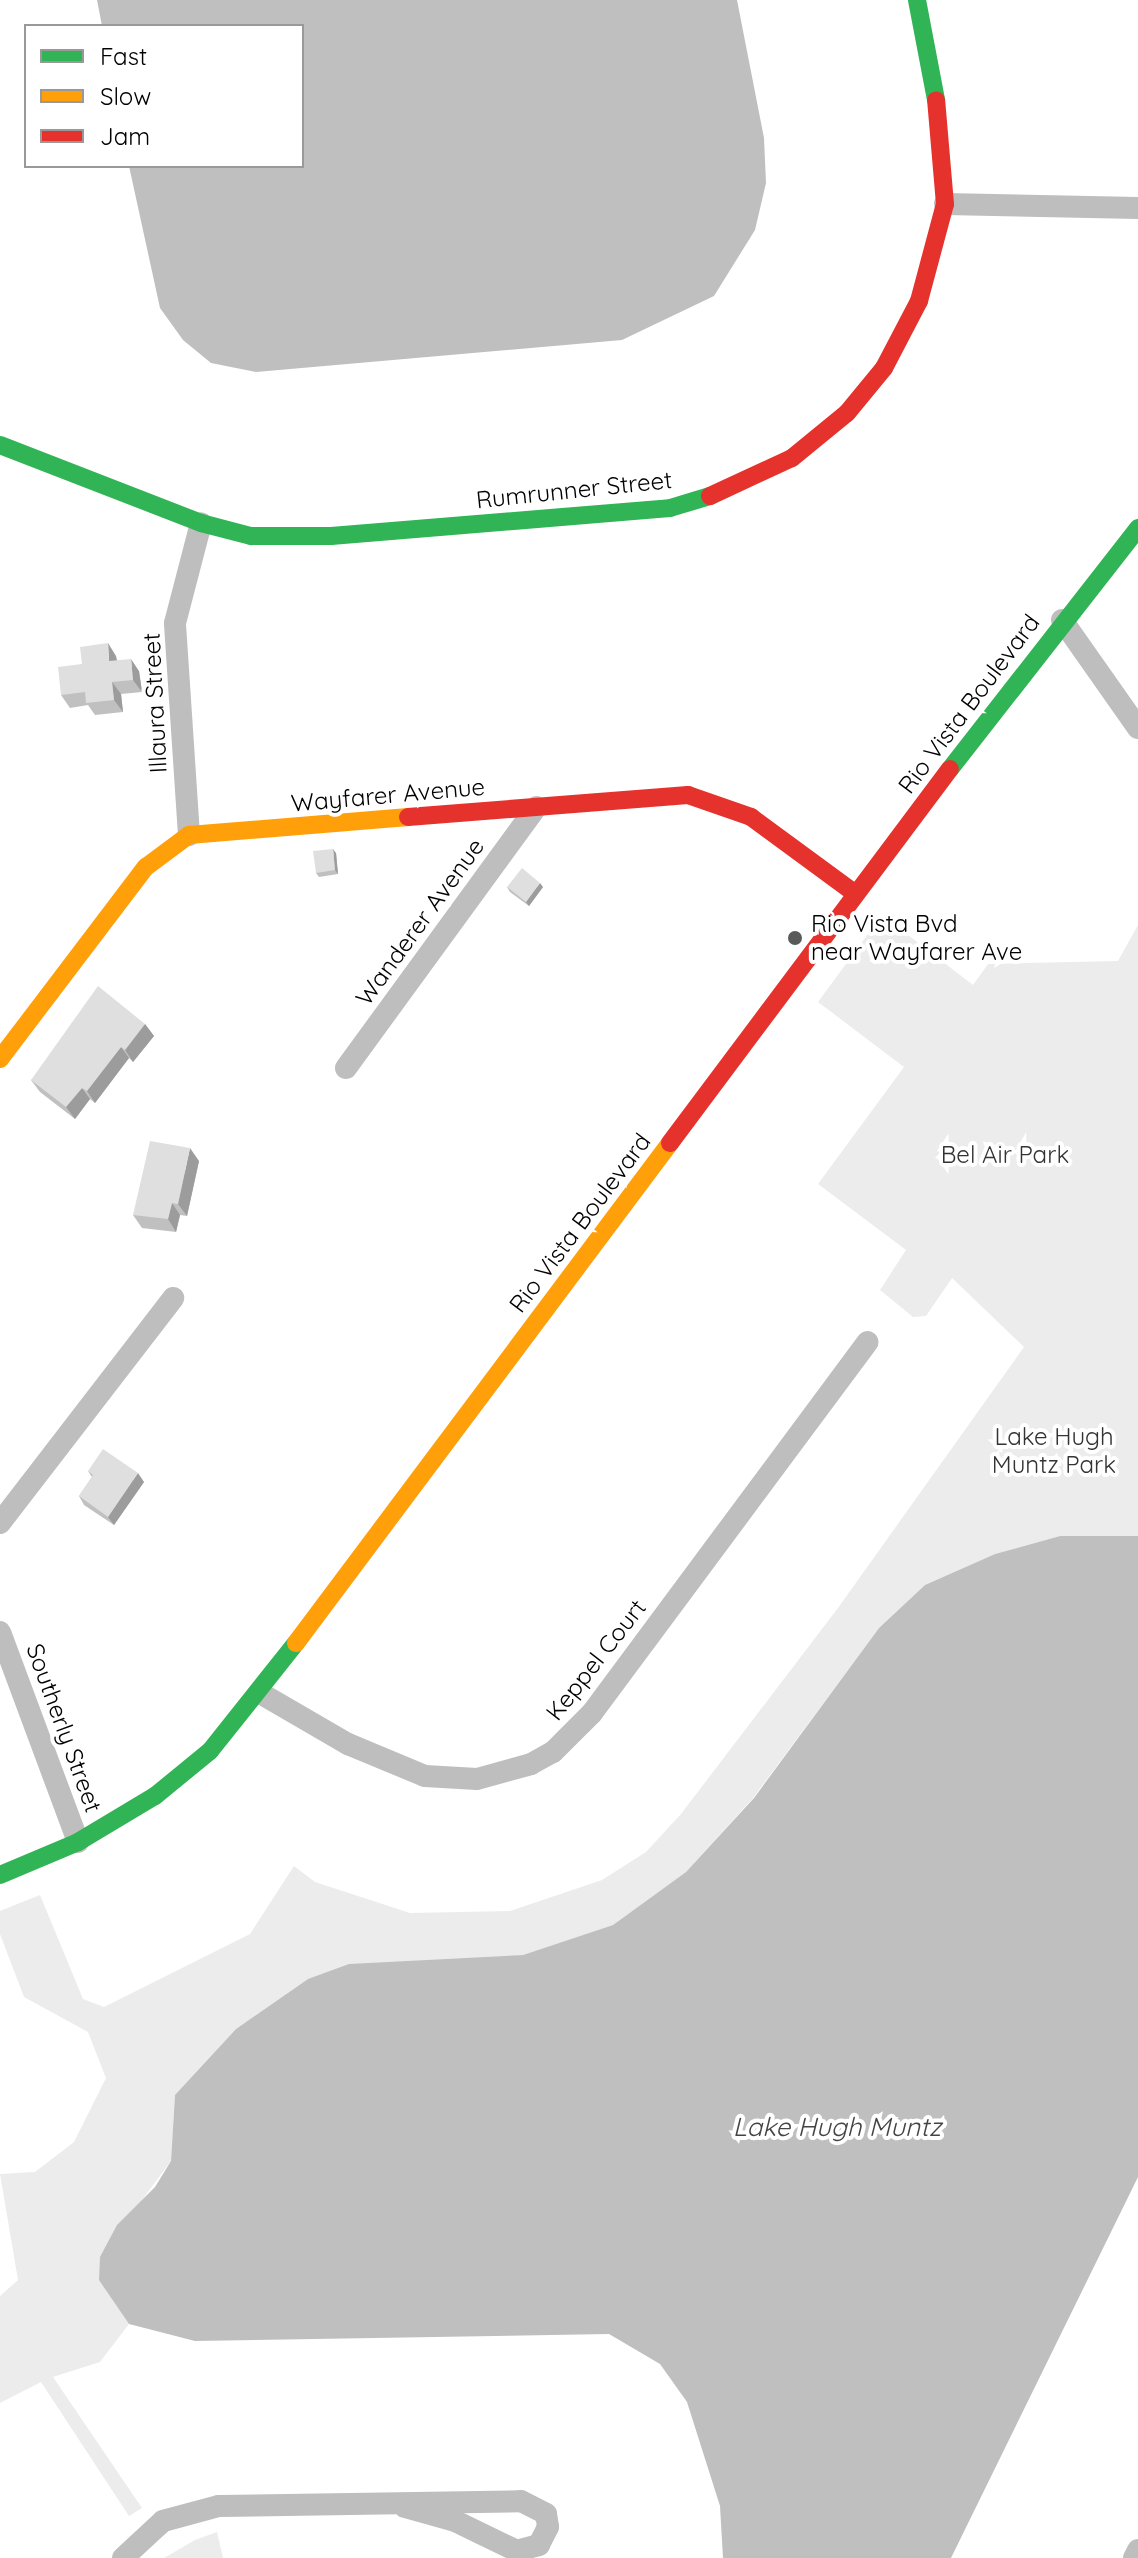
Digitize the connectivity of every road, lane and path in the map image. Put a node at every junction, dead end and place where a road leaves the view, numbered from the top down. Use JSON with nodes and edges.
{"nodes":[{"id":1,"x":917,"y":0,"type":"edge"},
{"id":2,"x":945,"y":204,"type":"junction"},
{"id":3,"x":1138,"y":208,"type":"edge"},
{"id":4,"x":0,"y":445,"type":"edge"},
{"id":5,"x":201,"y":523,"type":"junction"},
{"id":6,"x":1138,"y":528,"type":"edge"},
{"id":7,"x":1062,"y":620,"type":"junction"},
{"id":8,"x":1138,"y":728,"type":"edge"},
{"id":9,"x":536,"y":807,"type":"junction"},
{"id":10,"x":189,"y":835,"type":"junction"},
{"id":11,"x":856,"y":894,"type":"junction"},
{"id":12,"x":0,"y":1059,"type":"edge"},
{"id":13,"x":346,"y":1068,"type":"dead end"},
{"id":14,"x":173,"y":1298,"type":"dead end"},
{"id":15,"x":868,"y":1342,"type":"dead end"},
{"id":16,"x":0,"y":1523,"type":"edge"},
{"id":17,"x":0,"y":1632,"type":"edge"},
{"id":18,"x":260,"y":1693,"type":"junction"},
{"id":19,"x":78,"y":1842,"type":"junction"},
{"id":20,"x":0,"y":1875,"type":"edge"},
{"id":21,"x":405,"y":2507,"type":"junction"},
{"id":22,"x":1138,"y":2550,"type":"edge"},
{"id":23,"x":123,"y":2558,"type":"edge"},
{"id":24,"x":1134,"y":2558,"type":"edge"}],
"edges":[{"from":1,"to":2,"type":"street","name":"Rumrunner Street"},
{"from":2,"to":3,"type":"street"},
{"from":2,"to":5,"type":"street","name":"Rumrunner Street"},
{"from":4,"to":5,"type":"street","name":"Rumrunner Street"},
{"from":5,"to":10,"type":"street","name":"Illaura Street"},
{"from":6,"to":7,"type":"street","name":"Rio Vista Boulevard"},
{"from":7,"to":8,"type":"street"},
{"from":7,"to":11,"type":"street","name":"Rio Vista Boulevard"},
{"from":9,"to":10,"type":"street","name":"Wayfarer Avenue"},
{"from":9,"to":11,"type":"street","name":"Wayfarer Avenue"},
{"from":9,"to":13,"type":"street","name":"Wanderer Avenue"},
{"from":10,"to":12,"type":"street"},
{"from":11,"to":18,"type":"street","name":"Rio Vista Boulevard"},
{"from":14,"to":16,"type":"street"},
{"from":15,"to":18,"type":"street","name":"Keppel Court"},
{"from":17,"to":19,"type":"street","name":"Southerly Street"},
{"from":18,"to":19,"type":"street","name":"Rio Vista Boulevard"},
{"from":19,"to":20,"type":"street","name":"Rio Vista Boulevard"},
{"from":21,"to":21,"type":"street"},
{"from":21,"to":23,"type":"street"},
{"from":22,"to":24,"type":"street"}]}
